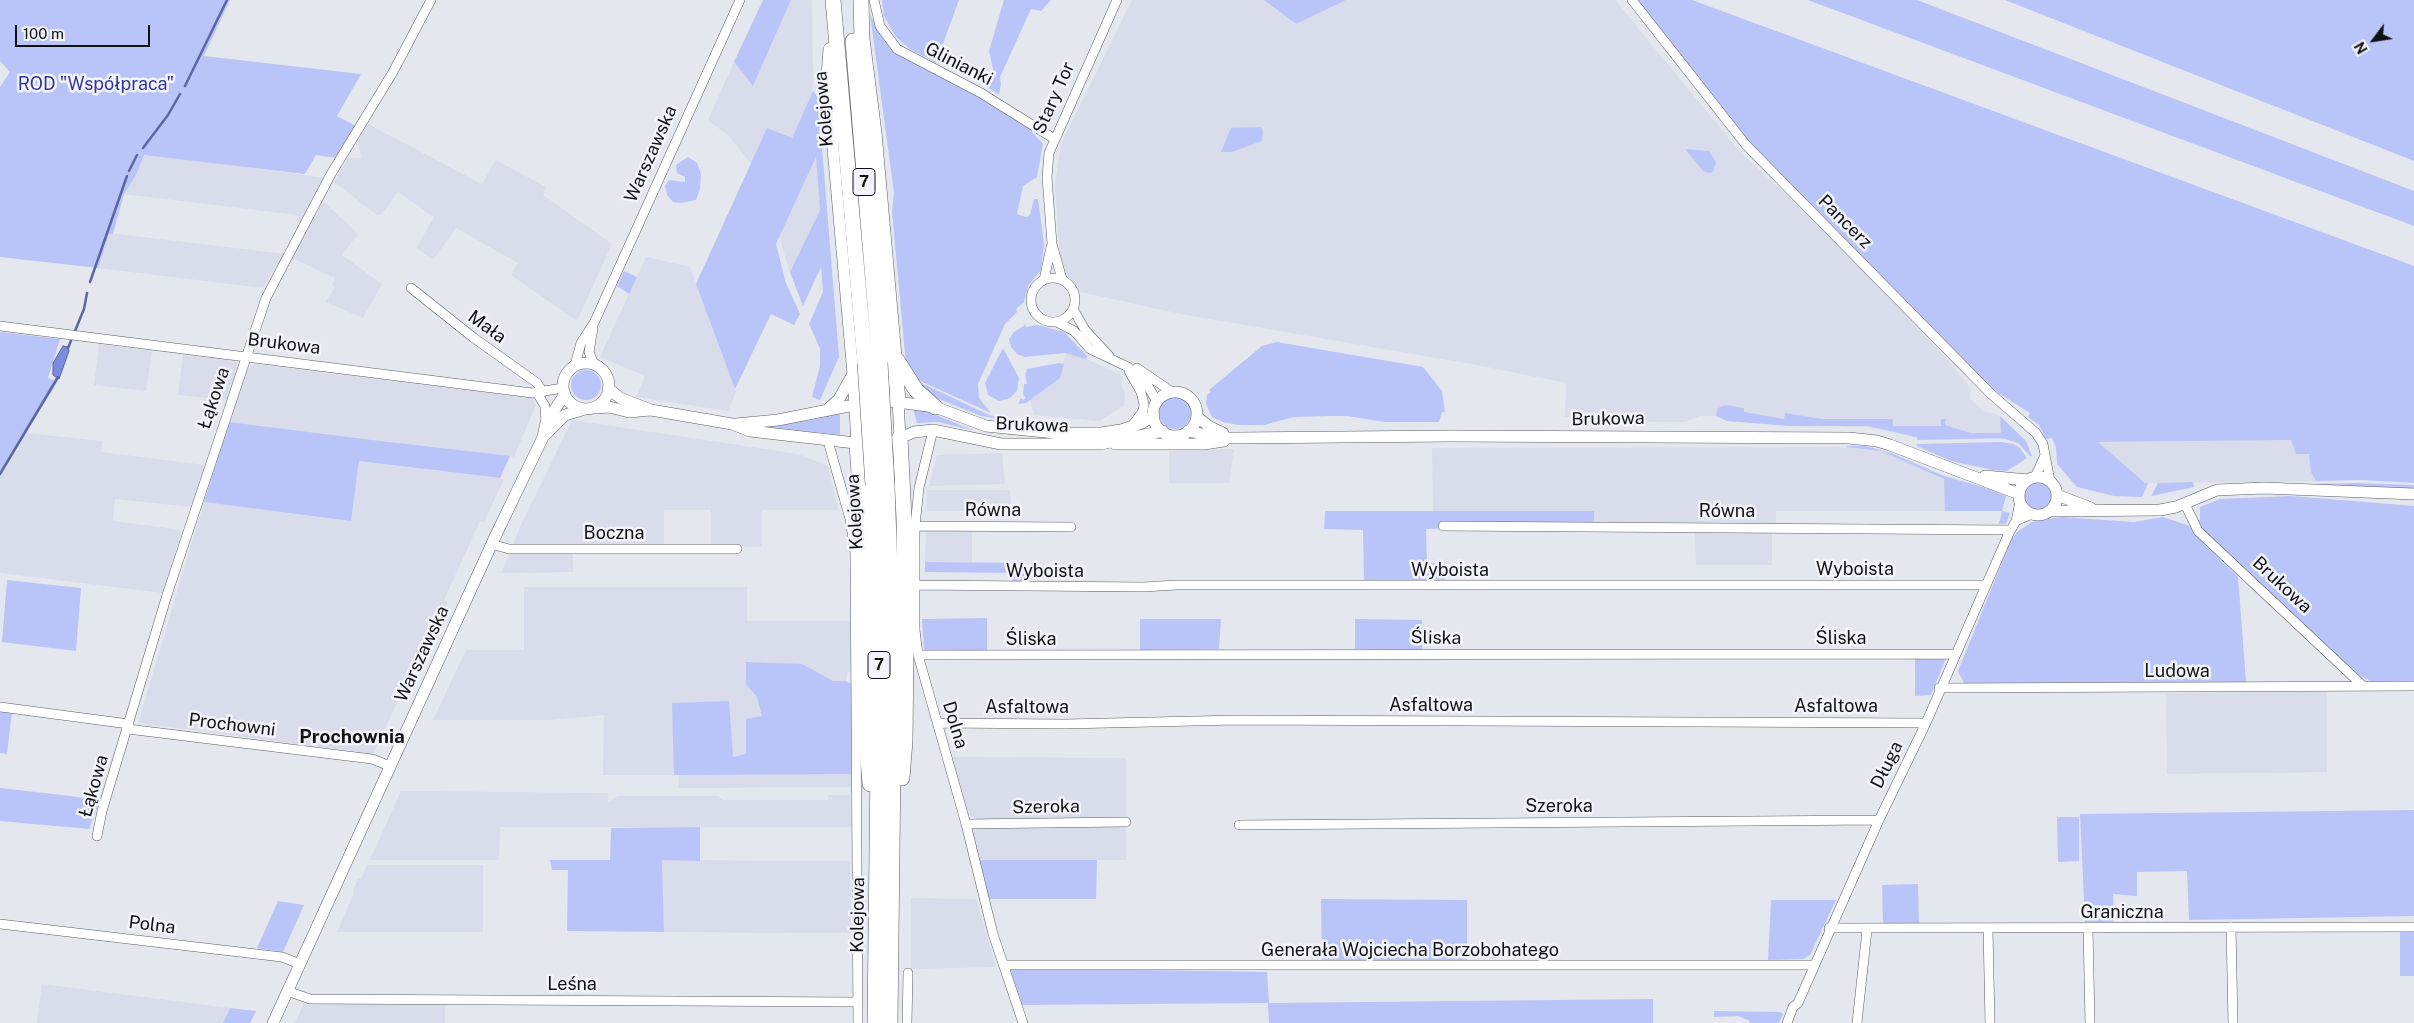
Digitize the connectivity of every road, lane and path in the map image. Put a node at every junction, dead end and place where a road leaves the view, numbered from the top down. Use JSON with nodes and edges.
{"nodes":[{"id":1,"x":431,"y":0,"type":"edge"},
{"id":2,"x":740,"y":0,"type":"edge"},
{"id":3,"x":833,"y":0,"type":"edge"},
{"id":4,"x":852,"y":0,"type":"edge"},
{"id":5,"x":861,"y":0,"type":"edge"},
{"id":6,"x":874,"y":0,"type":"edge"},
{"id":7,"x":1117,"y":0,"type":"edge"},
{"id":8,"x":1632,"y":0,"type":"edge"},
{"id":9,"x":833,"y":18,"type":"junction"},
{"id":10,"x":832,"y":137,"type":"joint"},
{"id":11,"x":1054,"y":138,"type":"junction"},
{"id":12,"x":1052,"y":244,"type":"junction"},
{"id":13,"x":1062,"y":279,"type":"junction"},
{"id":14,"x":1044,"y":280,"type":"junction"},
{"id":15,"x":411,"y":288,"type":"dead end"},
{"id":16,"x":1073,"y":309,"type":"junction"},
{"id":17,"x":1057,"y":322,"type":"junction"},
{"id":18,"x":594,"y":323,"type":"junction"},
{"id":19,"x":0,"y":326,"type":"edge"},
{"id":20,"x":894,"y":354,"type":"junction"},
{"id":21,"x":246,"y":356,"type":"junction"},
{"id":22,"x":1111,"y":358,"type":"junction"},
{"id":23,"x":872,"y":363,"type":"junction"},
{"id":24,"x":594,"y":364,"type":"junction"},
{"id":25,"x":1125,"y":365,"type":"junction"},
{"id":26,"x":575,"y":366,"type":"junction"},
{"id":27,"x":853,"y":374,"type":"junction"},
{"id":28,"x":608,"y":388,"type":"junction"},
{"id":29,"x":564,"y":391,"type":"junction"},
{"id":30,"x":540,"y":392,"type":"junction"},
{"id":31,"x":1172,"y":392,"type":"junction"},
{"id":32,"x":898,"y":401,"type":"junction"},
{"id":33,"x":1157,"y":402,"type":"junction"},
{"id":34,"x":855,"y":405,"type":"junction"},
{"id":35,"x":935,"y":407,"type":"junction"},
{"id":36,"x":597,"y":408,"type":"junction"},
{"id":37,"x":582,"y":410,"type":"junction"},
{"id":38,"x":650,"y":410,"type":"junction"},
{"id":39,"x":826,"y":411,"type":"junction"},
{"id":40,"x":1154,"y":415,"type":"junction"},
{"id":41,"x":1197,"y":417,"type":"junction"},
{"id":42,"x":546,"y":423,"type":"junction"},
{"id":43,"x":732,"y":424,"type":"junction"},
{"id":44,"x":1132,"y":426,"type":"junction"},
{"id":45,"x":933,"y":430,"type":"junction"},
{"id":46,"x":1188,"y":431,"type":"junction"},
{"id":47,"x":1163,"y":432,"type":"junction"},
{"id":48,"x":543,"y":437,"type":"junction"},
{"id":49,"x":900,"y":437,"type":"junction"},
{"id":50,"x":1236,"y":438,"type":"junction"},
{"id":51,"x":828,"y":441,"type":"junction"},
{"id":52,"x":1111,"y":443,"type":"junction"},
{"id":53,"x":857,"y":444,"type":"junction"},
{"id":54,"x":2045,"y":455,"type":"junction"},
{"id":55,"x":1974,"y":476,"type":"junction"},
{"id":56,"x":2031,"y":479,"type":"junction"},
{"id":57,"x":2050,"y":481,"type":"junction"},
{"id":58,"x":880,"y":486,"type":"junction"},
{"id":59,"x":2384,"y":494,"type":"junction"},
{"id":60,"x":2414,"y":494,"type":"edge"},
{"id":61,"x":2057,"y":495,"type":"junction"},
{"id":62,"x":2020,"y":498,"type":"junction"},
{"id":63,"x":2414,"y":500,"type":"edge"},
{"id":64,"x":2185,"y":504,"type":"junction"},
{"id":65,"x":2099,"y":510,"type":"junction"},
{"id":66,"x":2050,"y":511,"type":"junction"},
{"id":67,"x":2032,"y":514,"type":"junction"},
{"id":68,"x":2016,"y":521,"type":"junction"},
{"id":69,"x":915,"y":526,"type":"junction"},
{"id":70,"x":1443,"y":526,"type":"dead end"},
{"id":71,"x":1071,"y":527,"type":"dead end"},
{"id":72,"x":2010,"y":530,"type":"junction"},
{"id":73,"x":491,"y":544,"type":"junction"},
{"id":74,"x":736,"y":549,"type":"dead end"},
{"id":75,"x":915,"y":585,"type":"junction"},
{"id":76,"x":1986,"y":585,"type":"junction"},
{"id":77,"x":1954,"y":654,"type":"junction"},
{"id":78,"x":918,"y":655,"type":"junction"},
{"id":79,"x":2363,"y":686,"type":"junction"},
{"id":80,"x":2414,"y":686,"type":"edge"},
{"id":81,"x":1939,"y":688,"type":"junction"},
{"id":82,"x":0,"y":707,"type":"edge"},
{"id":83,"x":1926,"y":722,"type":"junction"},
{"id":84,"x":937,"y":723,"type":"junction"},
{"id":85,"x":128,"y":726,"type":"junction"},
{"id":86,"x":390,"y":766,"type":"junction"},
{"id":87,"x":1879,"y":820,"type":"junction"},
{"id":88,"x":1126,"y":822,"type":"dead end"},
{"id":89,"x":966,"y":824,"type":"junction"},
{"id":90,"x":1240,"y":825,"type":"dead end"},
{"id":91,"x":892,"y":831,"type":"junction"},
{"id":92,"x":97,"y":836,"type":"dead end"},
{"id":93,"x":878,"y":844,"type":"junction"},
{"id":94,"x":0,"y":924,"type":"edge"},
{"id":95,"x":2414,"y":926,"type":"edge"},
{"id":96,"x":2231,"y":927,"type":"junction"},
{"id":97,"x":1829,"y":928,"type":"junction"},
{"id":98,"x":2088,"y":928,"type":"junction"},
{"id":99,"x":1988,"y":929,"type":"junction"},
{"id":100,"x":1867,"y":930,"type":"junction"},
{"id":101,"x":300,"y":964,"type":"junction"},
{"id":102,"x":1815,"y":964,"type":"junction"},
{"id":103,"x":1004,"y":965,"type":"junction"},
{"id":104,"x":908,"y":973,"type":"dead end"},
{"id":105,"x":287,"y":991,"type":"junction"},
{"id":106,"x":858,"y":1002,"type":"junction"},
{"id":107,"x":272,"y":1023,"type":"edge"},
{"id":108,"x":858,"y":1023,"type":"edge"},
{"id":109,"x":875,"y":1023,"type":"edge"},
{"id":110,"x":890,"y":1023,"type":"edge"},
{"id":111,"x":907,"y":1023,"type":"edge"},
{"id":112,"x":1023,"y":1023,"type":"edge"},
{"id":113,"x":1787,"y":1023,"type":"edge"},
{"id":114,"x":1857,"y":1023,"type":"edge"},
{"id":115,"x":1990,"y":1023,"type":"edge"},
{"id":116,"x":2090,"y":1023,"type":"edge"},
{"id":117,"x":2233,"y":1023,"type":"edge"}],
"edges":[{"from":1,"to":21,"type":"street","name":"Łąkowa"},
{"from":2,"to":18,"type":"street","name":"Warszawska"},
{"from":3,"to":9,"type":"highway","name":"Kolejowa","number":"7"},
{"from":4,"to":23,"type":"highway","name":"Kolejowa","number":"7"},
{"from":5,"to":20,"type":"highway"},
{"from":6,"to":11,"type":"street","name":"Glinianki"},
{"from":7,"to":11,"type":"street","name":"Stary Tor"},
{"from":8,"to":54,"type":"street","name":"Pancerz"},
{"from":9,"to":10,"type":"highway"},
{"from":9,"to":23,"type":"highway","name":"Kolejowa","number":"7"},
{"from":10,"to":27,"type":"street"},
{"from":11,"to":12,"type":"street","name":"Stary Tor"},
{"from":12,"to":13,"type":"street","name":"Stary Tor"},
{"from":12,"to":14,"type":"street","name":"Stary Tor"},
{"from":13,"to":14,"type":"street"},
{"from":13,"to":16,"type":"street"},
{"from":14,"to":17,"type":"street"},
{"from":15,"to":30,"type":"street","name":"Mała"},
{"from":16,"to":17,"type":"street"},
{"from":16,"to":22,"type":"street"},
{"from":17,"to":22,"type":"street"},
{"from":18,"to":24,"type":"street","name":"Warszawska"},
{"from":18,"to":26,"type":"street","name":"Warszawska"},
{"from":19,"to":21,"type":"street","name":"Brukowa"},
{"from":20,"to":32,"type":"highway"},
{"from":20,"to":35,"type":"highway"},
{"from":21,"to":30,"type":"street","name":"Brukowa"},
{"from":21,"to":85,"type":"street","name":"Łąkowa"},
{"from":22,"to":25,"type":"street"},
{"from":23,"to":58,"type":"highway","name":"Kolejowa","number":"7","bridge":true},
{"from":24,"to":26,"type":"street"},
{"from":24,"to":28,"type":"street"},
{"from":25,"to":31,"type":"street"},
{"from":25,"to":33,"type":"street"},
{"from":25,"to":44,"type":"street"},
{"from":26,"to":29,"type":"street"},
{"from":27,"to":34,"type":"street"},
{"from":27,"to":39,"type":"street"},
{"from":28,"to":36,"type":"street"},
{"from":28,"to":38,"type":"street"},
{"from":29,"to":30,"type":"street","name":"Brukowa"},
{"from":29,"to":37,"type":"street"},
{"from":29,"to":42,"type":"street","name":"Warszawska"},
{"from":30,"to":42,"type":"street","name":"Warszawska"},
{"from":31,"to":33,"type":"street"},
{"from":31,"to":41,"type":"street"},
{"from":32,"to":34,"type":"street","name":"Brukowa"},
{"from":32,"to":35,"type":"street","name":"Brukowa"},
{"from":32,"to":49,"type":"street"},
{"from":33,"to":40,"type":"street"},
{"from":34,"to":39,"type":"street"},
{"from":34,"to":53,"type":"street"},
{"from":35,"to":44,"type":"street","name":"Brukowa"},
{"from":36,"to":37,"type":"street"},
{"from":36,"to":38,"type":"street"},
{"from":37,"to":48,"type":"street","name":"Warszawska"},
{"from":38,"to":43,"type":"street"},
{"from":39,"to":43,"type":"street"},
{"from":40,"to":44,"type":"street","name":"Brukowa"},
{"from":40,"to":47,"type":"street"},
{"from":41,"to":46,"type":"street"},
{"from":41,"to":50,"type":"street","name":"Brukowa"},
{"from":42,"to":48,"type":"street","name":"Warszawska"},
{"from":43,"to":51,"type":"street"},
{"from":45,"to":49,"type":"street","name":"Brukowa"},
{"from":45,"to":52,"type":"street","name":"Brukowa"},
{"from":45,"to":69,"type":"street","name":"Dolna"},
{"from":46,"to":47,"type":"street"},
{"from":46,"to":50,"type":"street","name":"Brukowa"},
{"from":47,"to":52,"type":"street","name":"Brukowa"},
{"from":48,"to":73,"type":"street","name":"Warszawska"},
{"from":49,"to":53,"type":"street","name":"Brukowa"},
{"from":49,"to":91,"type":"highway"},
{"from":50,"to":52,"type":"street"},
{"from":50,"to":55,"type":"street","name":"Brukowa"},
{"from":51,"to":53,"type":"street"},
{"from":51,"to":106,"type":"street","name":"Kolejowa"},
{"from":53,"to":93,"type":"highway"},
{"from":54,"to":56,"type":"street"},
{"from":54,"to":57,"type":"street","name":"Pancerz"},
{"from":55,"to":56,"type":"street","name":"Brukowa"},
{"from":55,"to":62,"type":"street","name":"Brukowa"},
{"from":56,"to":57,"type":"street"},
{"from":56,"to":62,"type":"street"},
{"from":57,"to":61,"type":"street"},
{"from":58,"to":91,"type":"highway","name":"Kolejowa","number":"7"},
{"from":58,"to":93,"type":"highway","name":"Kolejowa","number":"7"},
{"from":59,"to":60,"type":"street"},
{"from":59,"to":63,"type":"street"},
{"from":59,"to":64,"type":"street"},
{"from":61,"to":65,"type":"street"},
{"from":61,"to":66,"type":"street"},
{"from":62,"to":67,"type":"street"},
{"from":62,"to":68,"type":"street","name":"Długa"},
{"from":64,"to":65,"type":"street"},
{"from":64,"to":79,"type":"street","name":"Brukowa"},
{"from":65,"to":66,"type":"street"},
{"from":66,"to":67,"type":"street"},
{"from":67,"to":68,"type":"street"},
{"from":68,"to":72,"type":"street","name":"Długa"},
{"from":69,"to":71,"type":"street","name":"Równa"},
{"from":69,"to":75,"type":"street","name":"Dolna"},
{"from":70,"to":72,"type":"street","name":"Równa"},
{"from":72,"to":76,"type":"street","name":"Długa"},
{"from":73,"to":74,"type":"street","name":"Boczna"},
{"from":73,"to":86,"type":"street","name":"Warszawska"},
{"from":75,"to":76,"type":"street","name":"Wyboista"},
{"from":75,"to":78,"type":"street","name":"Dolna"},
{"from":76,"to":77,"type":"street","name":"Długa"},
{"from":77,"to":78,"type":"street","name":"Śliska"},
{"from":77,"to":81,"type":"street","name":"Długa"},
{"from":78,"to":84,"type":"street","name":"Dolna"},
{"from":79,"to":80,"type":"street","name":"Ludowa"},
{"from":79,"to":81,"type":"street","name":"Ludowa"},
{"from":81,"to":83,"type":"street","name":"Długa"},
{"from":82,"to":85,"type":"street","name":"Prochowni"},
{"from":83,"to":84,"type":"street","name":"Asfaltowa"},
{"from":83,"to":87,"type":"street","name":"Długa"},
{"from":84,"to":89,"type":"street","name":"Dolna"},
{"from":85,"to":86,"type":"street","name":"Prochowni"},
{"from":85,"to":92,"type":"street","name":"Łąkowa"},
{"from":86,"to":101,"type":"street","name":"Warszawska"},
{"from":87,"to":90,"type":"street","name":"Szeroka"},
{"from":87,"to":97,"type":"street","name":"Długa"},
{"from":88,"to":89,"type":"street","name":"Szeroka"},
{"from":89,"to":103,"type":"street","name":"Dolna"},
{"from":91,"to":110,"type":"highway","name":"Kolejowa","number":"7"},
{"from":93,"to":109,"type":"highway","name":"Kolejowa","number":"7"},
{"from":94,"to":101,"type":"street","name":"Polna"},
{"from":95,"to":96,"type":"street","name":"Graniczna"},
{"from":96,"to":98,"type":"street","name":"Graniczna"},
{"from":96,"to":117,"type":"street"},
{"from":97,"to":100,"type":"street","name":"Graniczna"},
{"from":97,"to":102,"type":"street","name":"Długa"},
{"from":98,"to":99,"type":"street","name":"Graniczna"},
{"from":98,"to":116,"type":"street"},
{"from":99,"to":100,"type":"street","name":"Graniczna"},
{"from":99,"to":115,"type":"street"},
{"from":100,"to":114,"type":"street"},
{"from":101,"to":105,"type":"street","name":"Warszawska"},
{"from":102,"to":103,"type":"street","name":"Generała Wojciecha Borzobohatego"},
{"from":102,"to":113,"type":"street","name":"Długa"},
{"from":103,"to":112,"type":"street","name":"Dolna"},
{"from":104,"to":111,"type":"street"},
{"from":105,"to":106,"type":"street","name":"Leśna"},
{"from":105,"to":107,"type":"street","name":"Warszawska"},
{"from":106,"to":108,"type":"street","name":"Kolejowa"}]}
